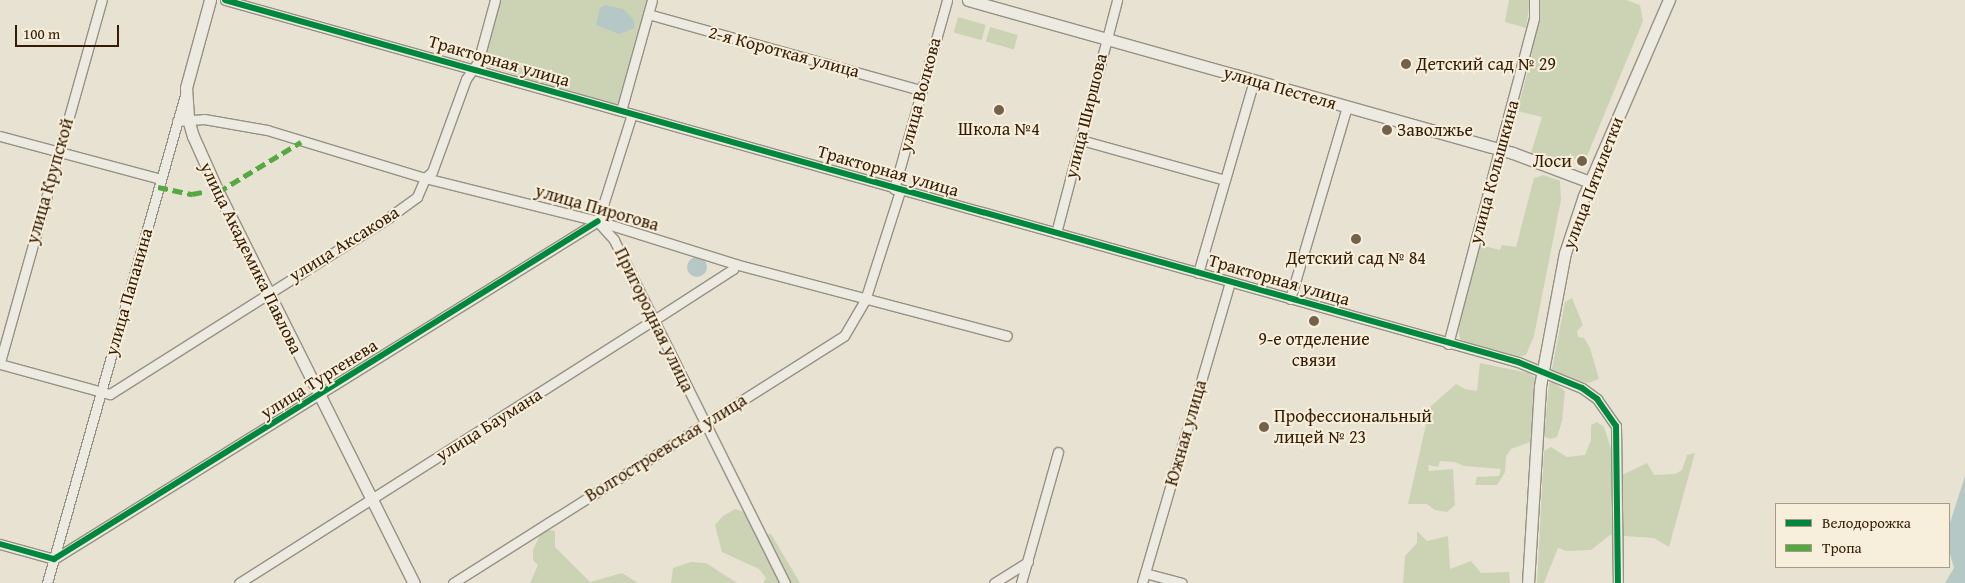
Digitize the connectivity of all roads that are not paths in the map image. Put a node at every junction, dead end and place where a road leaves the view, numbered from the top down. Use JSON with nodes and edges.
{"nodes":[{"id":1,"x":102,"y":0,"type":"edge"},
{"id":2,"x":210,"y":0,"type":"edge"},
{"id":3,"x":225,"y":0,"type":"edge"},
{"id":4,"x":495,"y":0,"type":"edge"},
{"id":5,"x":652,"y":0,"type":"edge"},
{"id":6,"x":946,"y":0,"type":"edge"},
{"id":7,"x":968,"y":0,"type":"edge"},
{"id":8,"x":1117,"y":0,"type":"edge"},
{"id":9,"x":1534,"y":0,"type":"edge"},
{"id":10,"x":1669,"y":0,"type":"edge"},
{"id":11,"x":648,"y":14,"type":"junction"},
{"id":12,"x":1106,"y":39,"type":"junction"},
{"id":13,"x":473,"y":70,"type":"junction"},
{"id":14,"x":1254,"y":80,"type":"junction"},
{"id":15,"x":920,"y":90,"type":"junction"},
{"id":16,"x":1347,"y":106,"type":"junction"},
{"id":17,"x":621,"y":111,"type":"junction"},
{"id":18,"x":632,"y":114,"type":"junction"},
{"id":19,"x":183,"y":120,"type":"junction"},
{"id":20,"x":0,"y":136,"type":"edge"},
{"id":21,"x":1081,"y":140,"type":"junction"},
{"id":22,"x":1500,"y":150,"type":"junction"},
{"id":23,"x":57,"y":151,"type":"junction"},
{"id":24,"x":425,"y":178,"type":"junction"},
{"id":25,"x":160,"y":180,"type":"junction"},
{"id":26,"x":1225,"y":180,"type":"junction"},
{"id":27,"x":1590,"y":182,"type":"junction"},
{"id":28,"x":897,"y":190,"type":"junction"},
{"id":29,"x":598,"y":222,"type":"junction"},
{"id":30,"x":1056,"y":233,"type":"junction"},
{"id":31,"x":735,"y":264,"type":"junction"},
{"id":32,"x":1198,"y":273,"type":"junction"},
{"id":33,"x":1230,"y":283,"type":"junction"},
{"id":34,"x":268,"y":292,"type":"junction"},
{"id":35,"x":1290,"y":299,"type":"junction"},
{"id":36,"x":865,"y":300,"type":"junction"},
{"id":37,"x":654,"y":320,"type":"junction"},
{"id":38,"x":1007,"y":336,"type":"dead end"},
{"id":39,"x":1448,"y":344,"type":"junction"},
{"id":40,"x":0,"y":363,"type":"edge"},
{"id":41,"x":1542,"y":375,"type":"junction"},
{"id":42,"x":101,"y":392,"type":"junction"},
{"id":43,"x":319,"y":396,"type":"junction"},
{"id":44,"x":706,"y":422,"type":"junction"},
{"id":45,"x":1058,"y":452,"type":"dead end"},
{"id":46,"x":372,"y":499,"type":"junction"},
{"id":47,"x":0,"y":544,"type":"edge"},
{"id":48,"x":54,"y":559,"type":"junction"},
{"id":49,"x":1028,"y":562,"type":"junction"},
{"id":50,"x":1145,"y":573,"type":"junction"},
{"id":51,"x":47,"y":583,"type":"edge"},
{"id":52,"x":239,"y":583,"type":"edge"},
{"id":53,"x":414,"y":583,"type":"edge"},
{"id":54,"x":453,"y":583,"type":"edge"},
{"id":55,"x":785,"y":583,"type":"edge"},
{"id":56,"x":994,"y":583,"type":"edge"},
{"id":57,"x":1022,"y":583,"type":"edge"},
{"id":58,"x":1142,"y":583,"type":"edge"},
{"id":59,"x":1182,"y":583,"type":"edge"},
{"id":60,"x":1528,"y":583,"type":"edge"},
{"id":61,"x":1618,"y":583,"type":"edge"}],
"edges":[{"from":1,"to":23,"type":"street","name":"улица Крупской"},
{"from":2,"to":19,"type":"street","name":"улица Академика Павлова"},
{"from":3,"to":13,"type":"street","name":"Тракторная улица"},
{"from":4,"to":13,"type":"street","name":"улица Аксакова"},
{"from":5,"to":11,"type":"street"},
{"from":6,"to":15,"type":"street","name":"улица Волкова"},
{"from":7,"to":12,"type":"street","name":"улица Пестеля"},
{"from":8,"to":12,"type":"street","name":"улица Ширшова"},
{"from":9,"to":22,"type":"street","name":"улица Колышкина"},
{"from":10,"to":27,"type":"street","name":"улица Пятилетки"},
{"from":11,"to":15,"type":"street","name":"2-я Короткая улица"},
{"from":11,"to":17,"type":"street"},
{"from":12,"to":14,"type":"street","name":"улица Пестеля"},
{"from":12,"to":21,"type":"street","name":"улица Ширшова"},
{"from":13,"to":17,"type":"street","name":"Тракторная улица"},
{"from":13,"to":24,"type":"street","name":"улица Аксакова"},
{"from":14,"to":16,"type":"street","name":"улица Пестеля"},
{"from":14,"to":26,"type":"street"},
{"from":15,"to":28,"type":"street","name":"улица Волкова"},
{"from":16,"to":22,"type":"street","name":"улица Пестеля"},
{"from":16,"to":35,"type":"street"},
{"from":17,"to":18,"type":"street","name":"Тракторная улица"},
{"from":18,"to":28,"type":"street","name":"Тракторная улица"},
{"from":18,"to":29,"type":"street"},
{"from":19,"to":24,"type":"street","name":"улица Пирогова"},
{"from":19,"to":25,"type":"street","name":"улица Папанина"},
{"from":19,"to":34,"type":"street","name":"улица Академика Павлова"},
{"from":20,"to":23,"type":"street"},
{"from":21,"to":26,"type":"street"},
{"from":21,"to":30,"type":"street","name":"улица Ширшова"},
{"from":22,"to":27,"type":"street","name":"улица Пестеля"},
{"from":22,"to":39,"type":"street","name":"улица Колышкина"},
{"from":23,"to":25,"type":"street"},
{"from":23,"to":40,"type":"street","name":"улица Крупской"},
{"from":24,"to":29,"type":"street","name":"улица Пирогова"},
{"from":24,"to":34,"type":"street","name":"улица Аксакова"},
{"from":25,"to":42,"type":"street","name":"улица Папанина"},
{"from":26,"to":32,"type":"street"},
{"from":27,"to":41,"type":"street","name":"улица Пятилетки"},
{"from":28,"to":30,"type":"street","name":"Тракторная улица"},
{"from":28,"to":36,"type":"street","name":"улица Волкова"},
{"from":29,"to":31,"type":"street","name":"улица Пирогова"},
{"from":29,"to":37,"type":"street","name":"Пригородная улица"},
{"from":29,"to":43,"type":"street","name":"улица Тургенева"},
{"from":30,"to":32,"type":"street","name":"Тракторная улица"},
{"from":31,"to":36,"type":"street","name":"улица Пирогова"},
{"from":31,"to":37,"type":"street","name":"улица Баумана"},
{"from":32,"to":33,"type":"street","name":"Тракторная улица"},
{"from":33,"to":35,"type":"street","name":"Тракторная улица"},
{"from":33,"to":50,"type":"street","name":"Южная улица"},
{"from":34,"to":42,"type":"street","name":"улица Аксакова"},
{"from":34,"to":43,"type":"street","name":"улица Академика Павлова"},
{"from":35,"to":39,"type":"street","name":"Тракторная улица"},
{"from":36,"to":38,"type":"street","name":"улица Пирогова"},
{"from":36,"to":44,"type":"street","name":"Волгостроевская улица"},
{"from":37,"to":44,"type":"street","name":"Пригородная улица"},
{"from":37,"to":46,"type":"street","name":"улица Баумана"},
{"from":39,"to":41,"type":"street","name":"Тракторная улица"},
{"from":40,"to":42,"type":"street"},
{"from":41,"to":60,"type":"street","name":"улица Пятилетки"},
{"from":41,"to":61,"type":"street","name":"Тракторная улица"},
{"from":42,"to":48,"type":"street","name":"улица Папанина"},
{"from":43,"to":46,"type":"street","name":"улица Академика Павлова"},
{"from":43,"to":48,"type":"street","name":"улица Тургенева"},
{"from":44,"to":54,"type":"street","name":"Волгостроевская улица"},
{"from":44,"to":55,"type":"street","name":"Пригородная улица"},
{"from":45,"to":49,"type":"street"},
{"from":46,"to":52,"type":"street","name":"улица Баумана"},
{"from":46,"to":53,"type":"street","name":"улица Академика Павлова"},
{"from":47,"to":48,"type":"street"},
{"from":48,"to":51,"type":"street","name":"улица Папанина"},
{"from":49,"to":56,"type":"street"},
{"from":49,"to":57,"type":"street"},
{"from":50,"to":58,"type":"street","name":"Южная улица"},
{"from":50,"to":59,"type":"street"}]}
